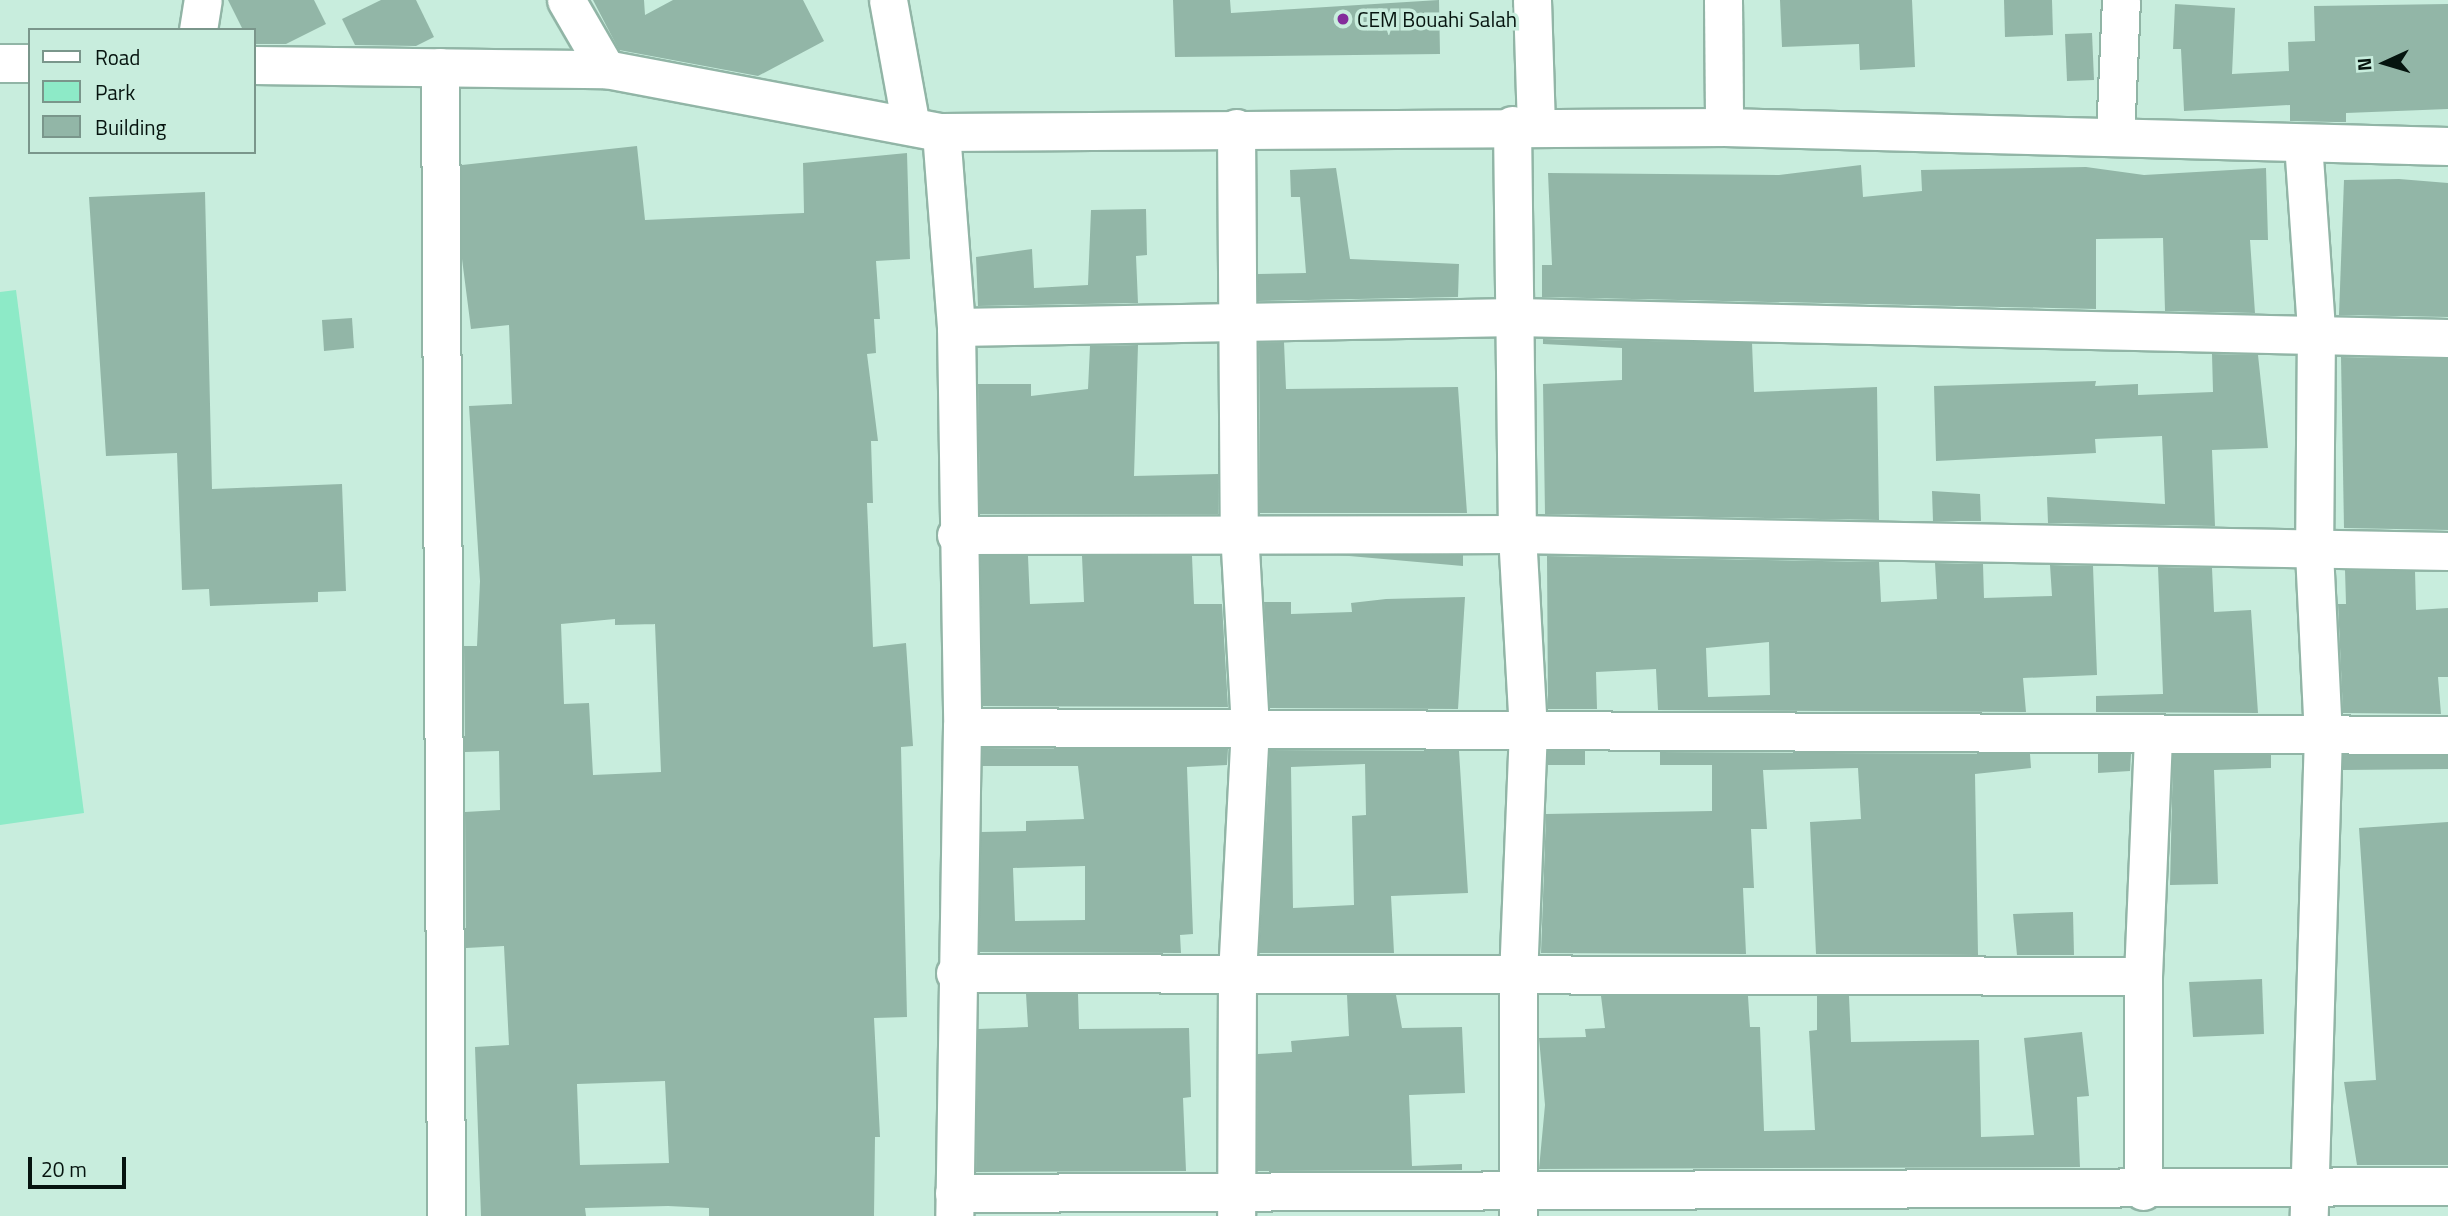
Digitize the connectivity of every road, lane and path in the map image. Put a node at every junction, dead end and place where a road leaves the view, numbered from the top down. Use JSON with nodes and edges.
{"nodes":[{"id":1,"x":204,"y":0,"type":"edge"},
{"id":2,"x":566,"y":0,"type":"edge"},
{"id":3,"x":888,"y":0,"type":"edge"},
{"id":4,"x":1532,"y":0,"type":"edge"},
{"id":5,"x":1723,"y":0,"type":"edge"},
{"id":6,"x":2120,"y":0,"type":"edge"},
{"id":7,"x":198,"y":28,"type":"edge"},
{"id":8,"x":0,"y":63,"type":"edge"},
{"id":9,"x":28,"y":63,"type":"edge"},
{"id":10,"x":256,"y":65,"type":"edge"},
{"id":11,"x":440,"y":67,"type":"junction"},
{"id":12,"x":606,"y":69,"type":"junction"},
{"id":13,"x":1524,"y":125,"type":"junction"},
{"id":14,"x":1724,"y":127,"type":"junction"},
{"id":15,"x":1236,"y":128,"type":"junction"},
{"id":16,"x":926,"y":129,"type":"junction"},
{"id":17,"x":2115,"y":137,"type":"junction"},
{"id":18,"x":2303,"y":143,"type":"junction"},
{"id":19,"x":2448,"y":146,"type":"edge"},
{"id":20,"x":1516,"y":317,"type":"junction"},
{"id":21,"x":1240,"y":322,"type":"junction"},
{"id":22,"x":956,"y":327,"type":"junction"},
{"id":23,"x":2316,"y":330,"type":"junction"},
{"id":24,"x":2448,"y":338,"type":"edge"},
{"id":25,"x":1239,"y":531,"type":"junction"},
{"id":26,"x":1517,"y":534,"type":"junction"},
{"id":27,"x":956,"y":535,"type":"junction"},
{"id":28,"x":2448,"y":551,"type":"edge"},
{"id":29,"x":2314,"y":552,"type":"junction"},
{"id":30,"x":962,"y":727,"type":"junction"},
{"id":31,"x":1250,"y":727,"type":"junction"},
{"id":32,"x":1528,"y":729,"type":"junction"},
{"id":33,"x":2323,"y":734,"type":"junction"},
{"id":34,"x":2153,"y":735,"type":"junction"},
{"id":35,"x":2448,"y":735,"type":"edge"},
{"id":36,"x":955,"y":973,"type":"junction"},
{"id":37,"x":1237,"y":974,"type":"junction"},
{"id":38,"x":1518,"y":976,"type":"junction"},
{"id":39,"x":2143,"y":976,"type":"junction"},
{"id":40,"x":2448,"y":1186,"type":"edge"},
{"id":41,"x":2143,"y":1191,"type":"junction"},
{"id":42,"x":2309,"y":1202,"type":"edge"},
{"id":43,"x":954,"y":1204,"type":"edge"},
{"id":44,"x":1236,"y":1204,"type":"edge"},
{"id":45,"x":1518,"y":1204,"type":"edge"},
{"id":46,"x":446,"y":1216,"type":"edge"}],
"edges":[{"from":1,"to":7,"type":"street"},
{"from":2,"to":12,"type":"street"},
{"from":3,"to":16,"type":"street"},
{"from":4,"to":13,"type":"street"},
{"from":5,"to":14,"type":"street"},
{"from":6,"to":17,"type":"street"},
{"from":8,"to":9,"type":"street"},
{"from":10,"to":11,"type":"street"},
{"from":11,"to":12,"type":"street"},
{"from":11,"to":46,"type":"street"},
{"from":12,"to":16,"type":"street"},
{"from":13,"to":14,"type":"street"},
{"from":13,"to":15,"type":"street"},
{"from":13,"to":20,"type":"street"},
{"from":14,"to":17,"type":"street"},
{"from":15,"to":16,"type":"street"},
{"from":15,"to":21,"type":"street"},
{"from":16,"to":22,"type":"street"},
{"from":17,"to":18,"type":"street"},
{"from":18,"to":19,"type":"street"},
{"from":18,"to":23,"type":"street"},
{"from":20,"to":21,"type":"street"},
{"from":20,"to":23,"type":"street"},
{"from":20,"to":26,"type":"street"},
{"from":21,"to":22,"type":"street"},
{"from":21,"to":25,"type":"street"},
{"from":22,"to":27,"type":"street"},
{"from":23,"to":24,"type":"street"},
{"from":23,"to":29,"type":"street"},
{"from":25,"to":26,"type":"street"},
{"from":25,"to":27,"type":"street"},
{"from":25,"to":31,"type":"street"},
{"from":26,"to":29,"type":"street"},
{"from":26,"to":32,"type":"street"},
{"from":27,"to":30,"type":"street"},
{"from":28,"to":29,"type":"street"},
{"from":29,"to":33,"type":"street"},
{"from":30,"to":31,"type":"street"},
{"from":30,"to":36,"type":"street"},
{"from":31,"to":32,"type":"street"},
{"from":31,"to":37,"type":"street"},
{"from":32,"to":34,"type":"street"},
{"from":32,"to":38,"type":"street"},
{"from":33,"to":34,"type":"street"},
{"from":33,"to":35,"type":"street"},
{"from":33,"to":42,"type":"street"},
{"from":34,"to":39,"type":"street"},
{"from":36,"to":37,"type":"street"},
{"from":36,"to":43,"type":"street"},
{"from":37,"to":38,"type":"street"},
{"from":37,"to":44,"type":"street"},
{"from":38,"to":39,"type":"street"},
{"from":38,"to":45,"type":"street"},
{"from":39,"to":41,"type":"street"},
{"from":40,"to":42,"type":"street"},
{"from":41,"to":42,"type":"street"},
{"from":41,"to":45,"type":"street"},
{"from":43,"to":44,"type":"street"},
{"from":44,"to":45,"type":"street"}]}
